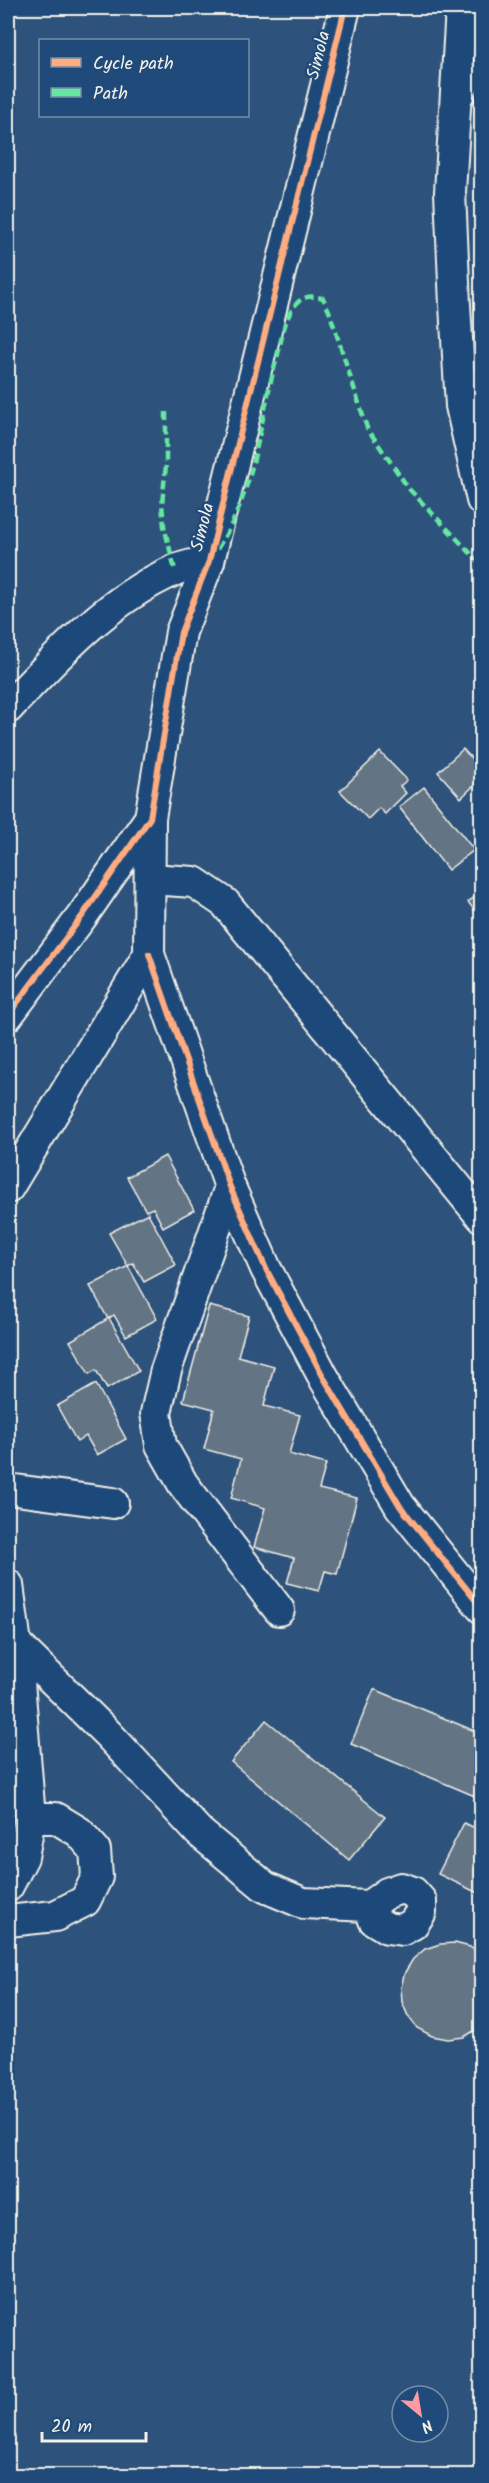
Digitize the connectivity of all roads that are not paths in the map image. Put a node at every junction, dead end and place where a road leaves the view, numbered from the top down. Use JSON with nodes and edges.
{"nodes":[{"id":1,"x":345,"y":8,"type":"edge"},
{"id":2,"x":461,"y":8,"type":"edge"},
{"id":3,"x":482,"y":63,"type":"edge"},
{"id":4,"x":453,"y":121,"type":"junction"},
{"id":5,"x":482,"y":500,"type":"edge"},
{"id":6,"x":209,"y":561,"type":"junction"},
{"id":7,"x":8,"y":708,"type":"edge"},
{"id":8,"x":150,"y":818,"type":"junction"},
{"id":9,"x":150,"y":879,"type":"junction"},
{"id":10,"x":149,"y":954,"type":"junction"},
{"id":11,"x":8,"y":1015,"type":"edge"},
{"id":12,"x":230,"y":1187,"type":"junction"},
{"id":13,"x":8,"y":1188,"type":"edge"},
{"id":14,"x":482,"y":1216,"type":"edge"},
{"id":15,"x":8,"y":1489,"type":"edge"},
{"id":16,"x":113,"y":1503,"type":"dead end"},
{"id":17,"x":8,"y":1585,"type":"edge"},
{"id":18,"x":482,"y":1608,"type":"edge"},
{"id":19,"x":279,"y":1610,"type":"dead end"},
{"id":20,"x":16,"y":1644,"type":"junction"},
{"id":21,"x":30,"y":1818,"type":"junction"},
{"id":22,"x":8,"y":1886,"type":"edge"},
{"id":23,"x":369,"y":1906,"type":"dead end"},
{"id":24,"x":8,"y":1921,"type":"edge"}],
"edges":[{"from":1,"to":6,"type":"street","name":"Simola"},
{"from":2,"to":4,"type":"street"},
{"from":3,"to":4,"type":"lane"},
{"from":4,"to":5,"type":"street"},
{"from":6,"to":7,"type":"street"},
{"from":6,"to":8,"type":"street","name":"Simola"},
{"from":8,"to":9,"type":"street"},
{"from":8,"to":11,"type":"street","name":"Simola"},
{"from":9,"to":10,"type":"street"},
{"from":9,"to":14,"type":"street"},
{"from":10,"to":12,"type":"street"},
{"from":10,"to":13,"type":"street"},
{"from":12,"to":18,"type":"street"},
{"from":12,"to":19,"type":"street"},
{"from":15,"to":16,"type":"street"},
{"from":17,"to":20,"type":"street"},
{"from":20,"to":21,"type":"street"},
{"from":20,"to":23,"type":"street"},
{"from":21,"to":22,"type":"street"},
{"from":21,"to":24,"type":"street"}]}
